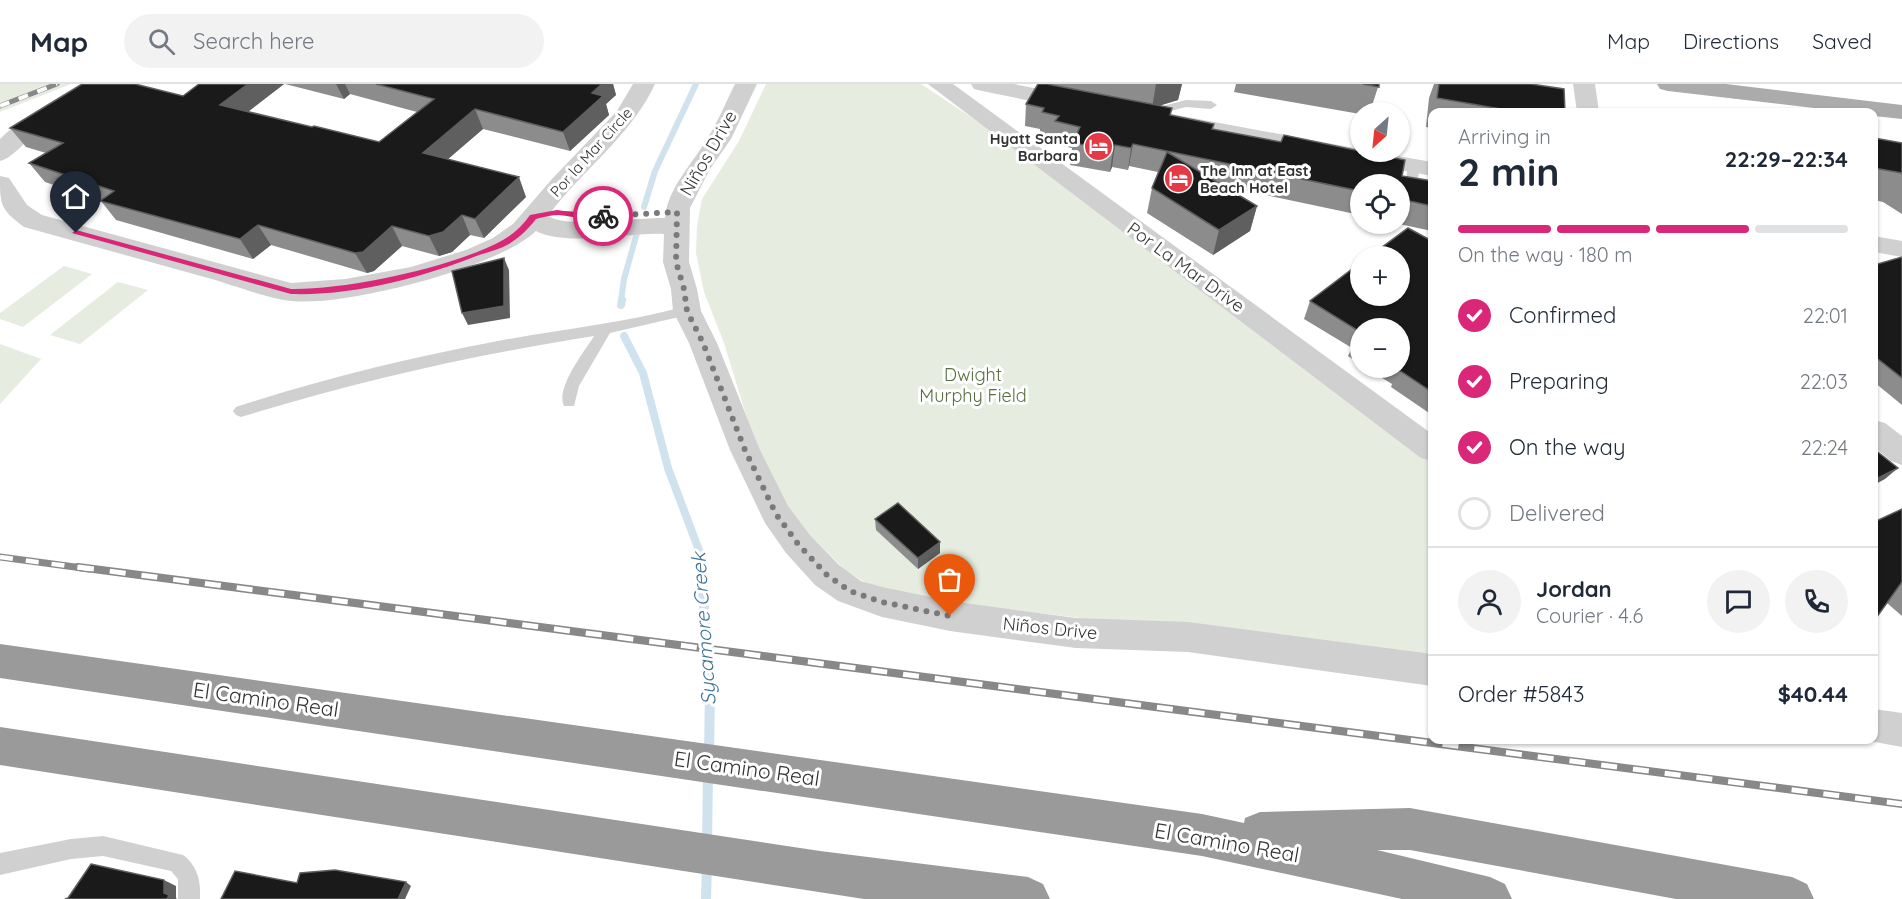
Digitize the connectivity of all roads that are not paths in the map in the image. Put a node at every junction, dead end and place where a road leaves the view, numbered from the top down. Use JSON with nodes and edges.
{"nodes":[{"id":1,"x":108,"y":84,"type":"edge"},
{"id":2,"x":644,"y":84,"type":"edge"},
{"id":3,"x":746,"y":84,"type":"edge"},
{"id":4,"x":982,"y":84,"type":"edge"},
{"id":5,"x":1584,"y":84,"type":"edge"},
{"id":6,"x":1668,"y":84,"type":"edge"},
{"id":7,"x":946,"y":85,"type":"edge"},
{"id":8,"x":1180,"y":95,"type":"dead end"},
{"id":9,"x":1098,"y":107,"type":"edge"},
{"id":10,"x":1587,"y":108,"type":"edge"},
{"id":11,"x":1869,"y":108,"type":"edge"},
{"id":12,"x":1160,"y":109,"type":"junction"},
{"id":13,"x":1878,"y":109,"type":"edge"},
{"id":14,"x":1902,"y":112,"type":"edge"},
{"id":15,"x":1132,"y":114,"type":"edge"},
{"id":16,"x":0,"y":154,"type":"edge"},
{"id":17,"x":1423,"y":167,"type":"edge"},
{"id":18,"x":0,"y":183,"type":"edge"},
{"id":19,"x":1428,"y":189,"type":"edge"},
{"id":20,"x":533,"y":217,"type":"junction"},
{"id":21,"x":676,"y":219,"type":"junction"},
{"id":22,"x":1878,"y":245,"type":"edge"},
{"id":23,"x":1902,"y":249,"type":"edge"},
{"id":24,"x":687,"y":311,"type":"junction"},
{"id":25,"x":606,"y":328,"type":"junction"},
{"id":26,"x":568,"y":402,"type":"dead end"},
{"id":27,"x":241,"y":411,"type":"dead end"},
{"id":28,"x":1878,"y":434,"type":"edge"},
{"id":29,"x":1428,"y":447,"type":"edge"},
{"id":30,"x":1902,"y":453,"type":"edge"},
{"id":31,"x":0,"y":662,"type":"edge"},
{"id":32,"x":1428,"y":669,"type":"edge"},
{"id":33,"x":1878,"y":727,"type":"edge"},
{"id":34,"x":1902,"y":730,"type":"edge"},
{"id":35,"x":0,"y":746,"type":"edge"},
{"id":36,"x":1202,"y":835,"type":"junction"},
{"id":37,"x":0,"y":864,"type":"edge"},
{"id":38,"x":189,"y":899,"type":"edge"},
{"id":39,"x":1028,"y":899,"type":"edge"},
{"id":40,"x":1490,"y":899,"type":"edge"},
{"id":41,"x":1792,"y":899,"type":"edge"}],
"edges":[{"from":1,"to":16,"type":"street"},
{"from":2,"to":20,"type":"street","name":"Por la Mar Circle"},
{"from":3,"to":21,"type":"street","name":"Niños Drive"},
{"from":4,"to":9,"type":"street"},
{"from":5,"to":10,"type":"street"},
{"from":6,"to":11,"type":"main road"},
{"from":7,"to":29,"type":"street","name":"Por La Mar Drive"},
{"from":8,"to":12,"type":"lane"},
{"from":12,"to":15,"type":"street"},
{"from":12,"to":17,"type":"street"},
{"from":13,"to":14,"type":"main road"},
{"from":17,"to":19,"type":"lane"},
{"from":18,"to":20,"type":"street","name":"Por la Mar Circle"},
{"from":20,"to":21,"type":"street"},
{"from":21,"to":24,"type":"street","name":"Niños Drive"},
{"from":22,"to":23,"type":"street"},
{"from":24,"to":25,"type":"lane"},
{"from":24,"to":32,"type":"street","name":"Niños Drive"},
{"from":25,"to":26,"type":"lane"},
{"from":25,"to":27,"type":"lane"},
{"from":28,"to":30,"type":"street"},
{"from":31,"to":36,"type":"highway","name":"El Camino Real"},
{"from":33,"to":34,"type":"street"},
{"from":35,"to":39,"type":"highway"},
{"from":36,"to":40,"type":"highway","name":"El Camino Real"},
{"from":36,"to":41,"type":"highway"},
{"from":37,"to":38,"type":"lane"}]}
